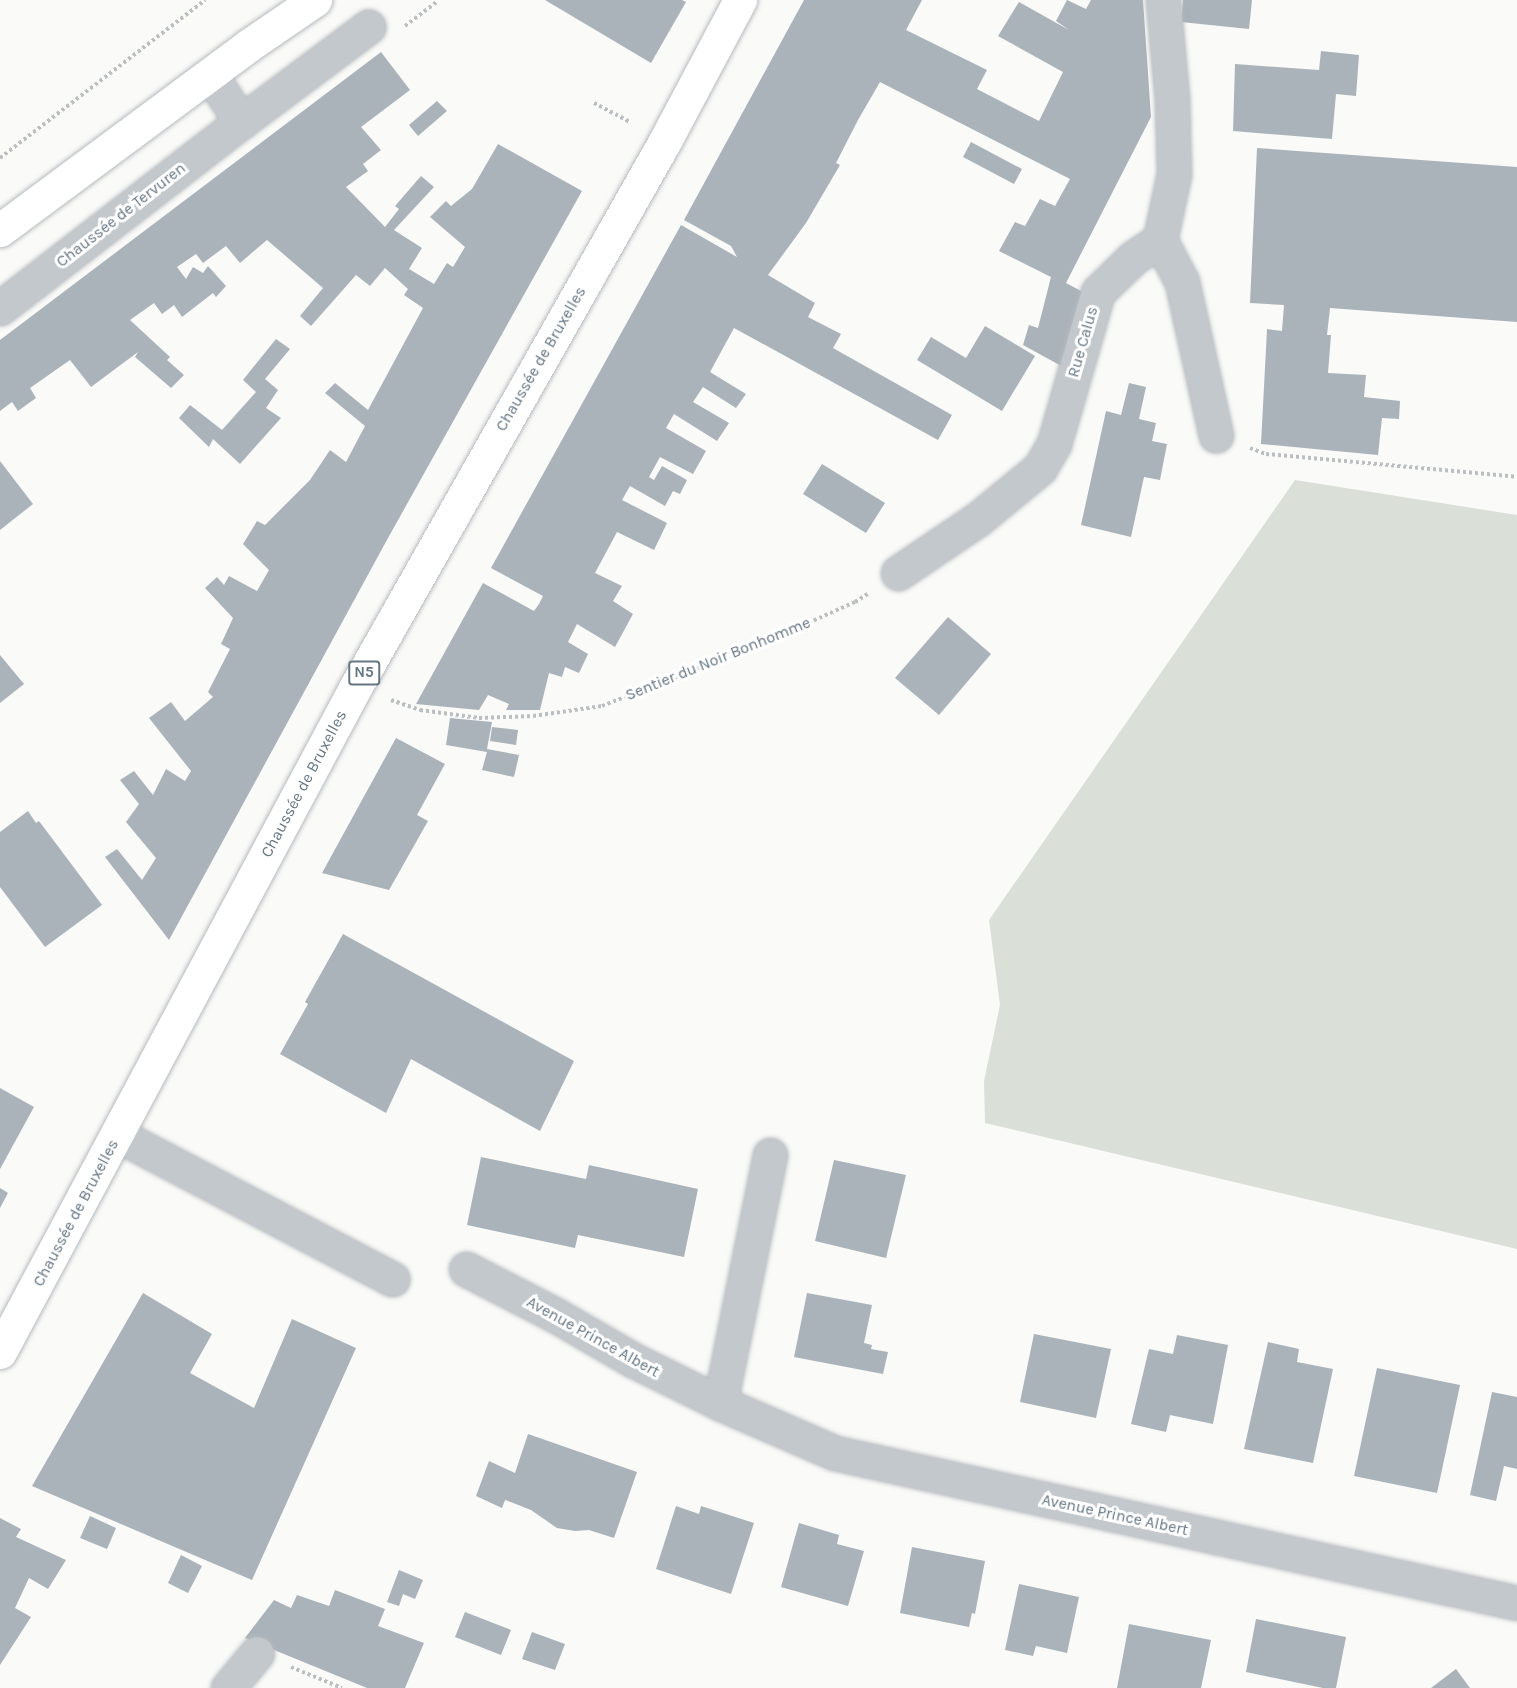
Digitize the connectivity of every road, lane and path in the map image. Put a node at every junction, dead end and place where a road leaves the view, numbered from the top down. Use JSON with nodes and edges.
{"nodes":[{"id":1,"x":205,"y":0,"type":"edge"},
{"id":2,"x":315,"y":0,"type":"edge"},
{"id":3,"x":740,"y":0,"type":"edge"},
{"id":4,"x":1163,"y":0,"type":"edge"},
{"id":5,"x":368,"y":27,"type":"dead end"},
{"id":6,"x":210,"y":74,"type":"junction"},
{"id":7,"x":241,"y":122,"type":"junction"},
{"id":8,"x":0,"y":158,"type":"edge"},
{"id":9,"x":0,"y":230,"type":"edge"},
{"id":10,"x":1160,"y":240,"type":"junction"},
{"id":11,"x":0,"y":308,"type":"edge"},
{"id":12,"x":1215,"y":435,"type":"joint"},
{"id":13,"x":1517,"y":477,"type":"edge"},
{"id":14,"x":898,"y":573,"type":"joint"},
{"id":15,"x":355,"y":688,"type":"junction"},
{"id":16,"x":118,"y":1135,"type":"junction"},
{"id":17,"x":770,"y":1155,"type":"dead end"},
{"id":18,"x":466,"y":1269,"type":"dead end"},
{"id":19,"x":392,"y":1279,"type":"dead end"},
{"id":20,"x":0,"y":1352,"type":"edge"},
{"id":21,"x":720,"y":1403,"type":"junction"},
{"id":22,"x":1517,"y":1603,"type":"edge"},
{"id":23,"x":257,"y":1653,"type":"joint"},
{"id":24,"x":228,"y":1688,"type":"edge"},
{"id":25,"x":342,"y":1688,"type":"edge"}],
"edges":[{"from":1,"to":8,"type":"path"},
{"from":2,"to":6,"type":"main road"},
{"from":3,"to":15,"type":"main road","name":"Chaussée de Bruxelles","number":"N5"},
{"from":4,"to":10,"type":"street"},
{"from":5,"to":7,"type":"street","name":"Chaussée de Tervuren"},
{"from":6,"to":7,"type":"street"},
{"from":6,"to":9,"type":"main road"},
{"from":7,"to":11,"type":"street","name":"Chaussée de Tervuren"},
{"from":10,"to":12,"type":"street"},
{"from":10,"to":14,"type":"street","name":"Rue Calus"},
{"from":12,"to":13,"type":"path"},
{"from":14,"to":15,"type":"path","name":"Sentier du Noir Bonhomme"},
{"from":15,"to":16,"type":"main road","name":"Chaussée de Bruxelles","number":"N5"},
{"from":16,"to":19,"type":"street"},
{"from":16,"to":20,"type":"main road","name":"Chaussée de Bruxelles","number":"N5"},
{"from":17,"to":21,"type":"street"},
{"from":18,"to":21,"type":"street","name":"Avenue Prince Albert"},
{"from":21,"to":22,"type":"street","name":"Avenue Prince Albert"},
{"from":23,"to":24,"type":"street"},
{"from":23,"to":25,"type":"path"}]}
